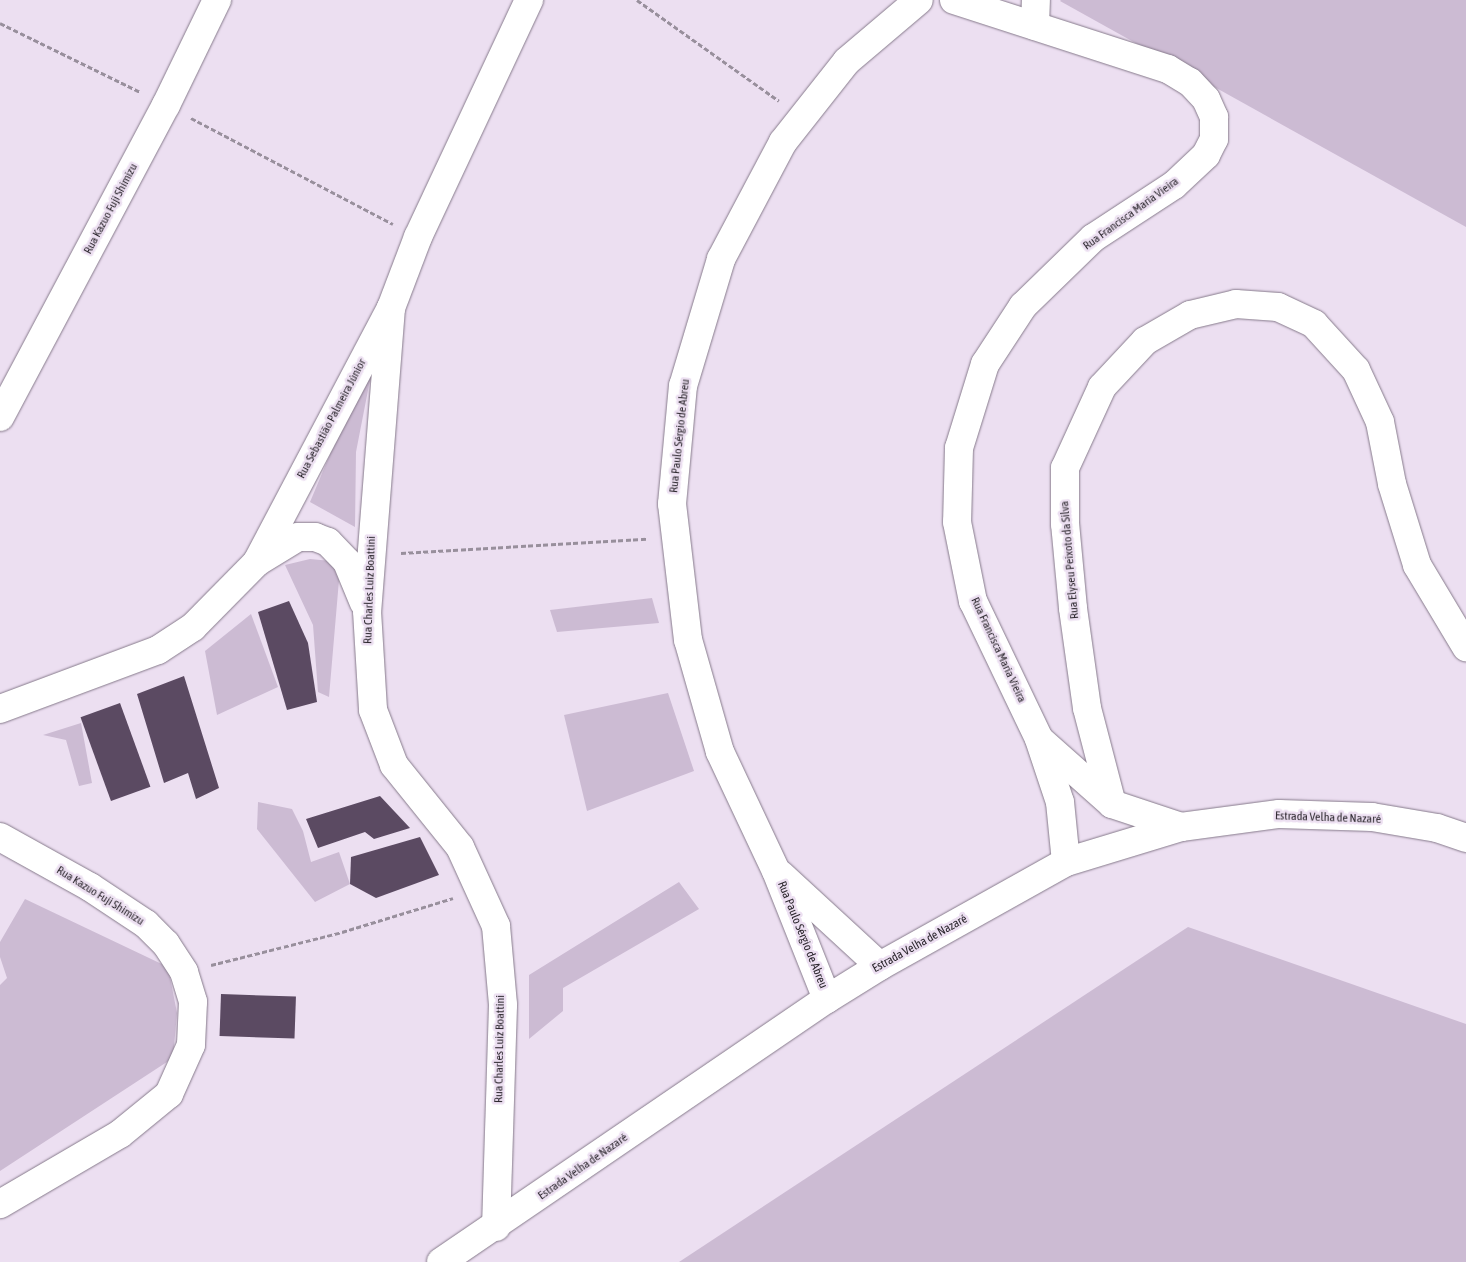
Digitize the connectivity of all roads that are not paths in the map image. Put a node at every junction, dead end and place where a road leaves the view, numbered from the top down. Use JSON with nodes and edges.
{"nodes":[{"id":1,"x":217,"y":0,"type":"edge"},
{"id":2,"x":529,"y":0,"type":"edge"},
{"id":3,"x":920,"y":0,"type":"edge"},
{"id":4,"x":954,"y":0,"type":"edge"},
{"id":5,"x":1035,"y":13,"type":"edge"},
{"id":6,"x":391,"y":308,"type":"junction"},
{"id":7,"x":0,"y":417,"type":"edge"},
{"id":8,"x":257,"y":562,"type":"junction"},
{"id":9,"x":367,"y":611,"type":"junction"},
{"id":10,"x":1466,"y":647,"type":"edge"},
{"id":11,"x":0,"y":709,"type":"edge"},
{"id":12,"x":1039,"y":739,"type":"junction"},
{"id":13,"x":1112,"y":804,"type":"junction"},
{"id":14,"x":1181,"y":827,"type":"junction"},
{"id":15,"x":0,"y":837,"type":"edge"},
{"id":16,"x":1466,"y":838,"type":"edge"},
{"id":17,"x":1066,"y":862,"type":"junction"},
{"id":18,"x":776,"y":871,"type":"junction"},
{"id":19,"x":880,"y":966,"type":"junction"},
{"id":20,"x":827,"y":999,"type":"junction"},
{"id":21,"x":0,"y":1204,"type":"edge"},
{"id":22,"x":496,"y":1227,"type":"junction"},
{"id":23,"x":441,"y":1262,"type":"edge"}],
"edges":[{"from":1,"to":7,"type":"street","name":"Rua Kazuo Fuji Shimizu"},
{"from":2,"to":6,"type":"street","name":"Rua Sebastião Palmeira Júnior"},
{"from":3,"to":18,"type":"street","name":"Rua Paulo Sérgio de Abreu"},
{"from":4,"to":5,"type":"street","name":"Rua Francisca Maria Vieira"},
{"from":5,"to":12,"type":"street","name":"Rua Francisca Maria Vieira"},
{"from":6,"to":8,"type":"street","name":"Rua Sebastião Palmeira Júnior"},
{"from":6,"to":9,"type":"street","name":"Rua Charles Luiz Boattini"},
{"from":8,"to":9,"type":"street"},
{"from":8,"to":11,"type":"street","name":"Rua Sebastião Palmeira Júnior"},
{"from":9,"to":22,"type":"street","name":"Rua Charles Luiz Boattini"},
{"from":10,"to":13,"type":"street","name":"Rua Elyseu Peixoto da Silva"},
{"from":12,"to":13,"type":"street","name":"Rua Francisca Maria Vieira"},
{"from":12,"to":17,"type":"street","name":"Rua Francisca Maria Vieira"},
{"from":13,"to":14,"type":"street","name":"Rua Francisca Maria Vieira"},
{"from":14,"to":16,"type":"street","name":"Estrada Velha de Nazaré"},
{"from":14,"to":17,"type":"street","name":"Estrada Velha de Nazaré"},
{"from":15,"to":21,"type":"street","name":"Rua Kazuo Fuji Shimizu"},
{"from":17,"to":19,"type":"street","name":"Estrada Velha de Nazaré"},
{"from":18,"to":19,"type":"street","name":"Rua Paulo Sérgio de Abreu"},
{"from":18,"to":20,"type":"street","name":"Rua Paulo Sérgio de Abreu"},
{"from":19,"to":20,"type":"street","name":"Estrada Velha de Nazaré"},
{"from":20,"to":22,"type":"street","name":"Estrada Velha de Nazaré"},
{"from":22,"to":23,"type":"street","name":"Estrada Velha de Nazaré"}]}
